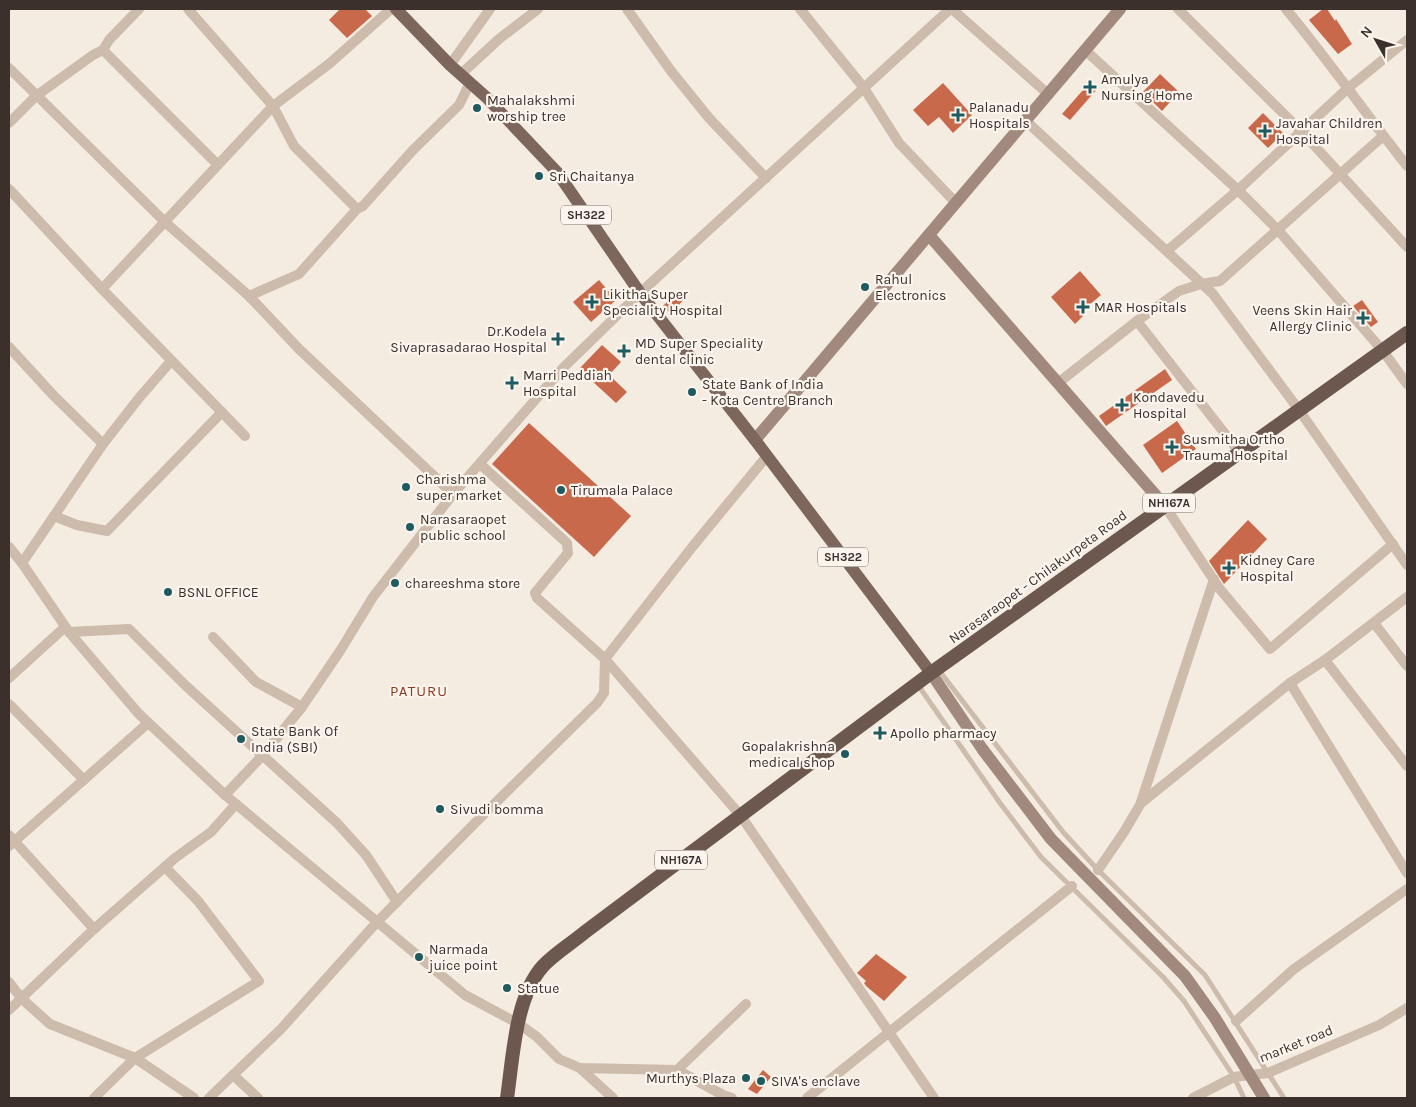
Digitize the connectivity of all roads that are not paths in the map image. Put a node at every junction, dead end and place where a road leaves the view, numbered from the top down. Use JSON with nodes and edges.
{"nodes":[{"id":1,"x":139,"y":9,"type":"edge"},
{"id":2,"x":188,"y":9,"type":"edge"},
{"id":3,"x":391,"y":9,"type":"edge"},
{"id":4,"x":396,"y":9,"type":"edge"},
{"id":5,"x":490,"y":9,"type":"edge"},
{"id":6,"x":538,"y":9,"type":"edge"},
{"id":7,"x":627,"y":9,"type":"edge"},
{"id":8,"x":800,"y":9,"type":"edge"},
{"id":9,"x":951,"y":9,"type":"edge"},
{"id":10,"x":1120,"y":9,"type":"edge"},
{"id":11,"x":1178,"y":9,"type":"edge"},
{"id":12,"x":1286,"y":9,"type":"edge"},
{"id":13,"x":1407,"y":40,"type":"edge"},
{"id":14,"x":104,"y":50,"type":"junction"},
{"id":15,"x":1085,"y":50,"type":"junction"},
{"id":16,"x":450,"y":64,"type":"junction"},
{"id":17,"x":9,"y":68,"type":"edge"},
{"id":18,"x":466,"y":78,"type":"junction"},
{"id":19,"x":864,"y":88,"type":"junction"},
{"id":20,"x":1347,"y":89,"type":"junction"},
{"id":21,"x":1048,"y":94,"type":"junction"},
{"id":22,"x":36,"y":96,"type":"junction"},
{"id":23,"x":273,"y":106,"type":"junction"},
{"id":24,"x":1026,"y":120,"type":"junction"},
{"id":25,"x":9,"y":122,"type":"edge"},
{"id":26,"x":1301,"y":131,"type":"junction"},
{"id":27,"x":1383,"y":136,"type":"junction"},
{"id":28,"x":218,"y":165,"type":"junction"},
{"id":29,"x":1407,"y":166,"type":"edge"},
{"id":30,"x":1340,"y":174,"type":"junction"},
{"id":31,"x":766,"y":178,"type":"junction"},
{"id":32,"x":9,"y":189,"type":"edge"},
{"id":33,"x":1238,"y":190,"type":"junction"},
{"id":34,"x":956,"y":203,"type":"junction"},
{"id":35,"x":356,"y":209,"type":"junction"},
{"id":36,"x":165,"y":222,"type":"junction"},
{"id":37,"x":1278,"y":230,"type":"junction"},
{"id":38,"x":929,"y":235,"type":"junction"},
{"id":39,"x":1407,"y":247,"type":"edge"},
{"id":40,"x":1167,"y":251,"type":"junction"},
{"id":41,"x":1201,"y":284,"type":"junction"},
{"id":42,"x":102,"y":289,"type":"junction"},
{"id":43,"x":640,"y":293,"type":"junction"},
{"id":44,"x":249,"y":296,"type":"junction"},
{"id":45,"x":1137,"y":321,"type":"junction"},
{"id":46,"x":1407,"y":333,"type":"edge"},
{"id":47,"x":9,"y":347,"type":"edge"},
{"id":48,"x":1383,"y":351,"type":"junction"},
{"id":49,"x":171,"y":360,"type":"junction"},
{"id":50,"x":1058,"y":383,"type":"junction"},
{"id":51,"x":1407,"y":384,"type":"edge"},
{"id":52,"x":1299,"y":410,"type":"junction"},
{"id":53,"x":222,"y":412,"type":"junction"},
{"id":54,"x":245,"y":436,"type":"dead end"},
{"id":55,"x":755,"y":440,"type":"junction"},
{"id":56,"x":103,"y":444,"type":"junction"},
{"id":57,"x":1240,"y":453,"type":"junction"},
{"id":58,"x":767,"y":456,"type":"junction"},
{"id":59,"x":480,"y":464,"type":"junction"},
{"id":60,"x":453,"y":494,"type":"junction"},
{"id":61,"x":1164,"y":506,"type":"junction"},
{"id":62,"x":54,"y":516,"type":"junction"},
{"id":63,"x":1393,"y":544,"type":"junction"},
{"id":64,"x":9,"y":547,"type":"edge"},
{"id":65,"x":22,"y":563,"type":"junction"},
{"id":66,"x":1407,"y":565,"type":"edge"},
{"id":67,"x":1214,"y":580,"type":"junction"},
{"id":68,"x":1407,"y":597,"type":"edge"},
{"id":69,"x":1374,"y":623,"type":"junction"},
{"id":70,"x":67,"y":630,"type":"junction"},
{"id":71,"x":213,"y":637,"type":"dead end"},
{"id":72,"x":605,"y":659,"type":"junction"},
{"id":73,"x":1325,"y":660,"type":"junction"},
{"id":74,"x":1407,"y":666,"type":"edge"},
{"id":75,"x":934,"y":671,"type":"junction"},
{"id":76,"x":9,"y":678,"type":"edge"},
{"id":77,"x":1290,"y":682,"type":"junction"},
{"id":78,"x":917,"y":684,"type":"junction"},
{"id":79,"x":9,"y":704,"type":"edge"},
{"id":80,"x":302,"y":707,"type":"junction"},
{"id":81,"x":148,"y":723,"type":"junction"},
{"id":82,"x":263,"y":755,"type":"junction"},
{"id":83,"x":1407,"y":766,"type":"edge"},
{"id":84,"x":84,"y":780,"type":"junction"},
{"id":85,"x":225,"y":794,"type":"junction"},
{"id":86,"x":1141,"y":803,"type":"junction"},
{"id":87,"x":236,"y":804,"type":"junction"},
{"id":88,"x":741,"y":816,"type":"junction"},
{"id":89,"x":10,"y":841,"type":"edge"},
{"id":90,"x":165,"y":868,"type":"junction"},
{"id":91,"x":1098,"y":870,"type":"junction"},
{"id":92,"x":1407,"y":873,"type":"edge"},
{"id":93,"x":1072,"y":886,"type":"junction"},
{"id":94,"x":1407,"y":889,"type":"edge"},
{"id":95,"x":398,"y":902,"type":"junction"},
{"id":96,"x":377,"y":922,"type":"junction"},
{"id":97,"x":94,"y":929,"type":"junction"},
{"id":98,"x":9,"y":982,"type":"edge"},
{"id":99,"x":22,"y":998,"type":"junction"},
{"id":100,"x":746,"y":1004,"type":"dead end"},
{"id":101,"x":1407,"y":1008,"type":"edge"},
{"id":102,"x":9,"y":1010,"type":"edge"},
{"id":103,"x":1236,"y":1021,"type":"junction"},
{"id":104,"x":519,"y":1024,"type":"junction"},
{"id":105,"x":888,"y":1032,"type":"junction"},
{"id":106,"x":135,"y":1058,"type":"junction"},
{"id":107,"x":580,"y":1068,"type":"junction"},
{"id":108,"x":677,"y":1070,"type":"junction"},
{"id":109,"x":1268,"y":1073,"type":"junction"},
{"id":110,"x":234,"y":1075,"type":"junction"},
{"id":111,"x":1234,"y":1078,"type":"junction"},
{"id":112,"x":94,"y":1098,"type":"edge"},
{"id":113,"x":194,"y":1098,"type":"edge"},
{"id":114,"x":209,"y":1098,"type":"edge"},
{"id":115,"x":258,"y":1098,"type":"edge"},
{"id":116,"x":507,"y":1098,"type":"edge"},
{"id":117,"x":613,"y":1098,"type":"edge"},
{"id":118,"x":732,"y":1098,"type":"edge"},
{"id":119,"x":807,"y":1098,"type":"edge"},
{"id":120,"x":934,"y":1098,"type":"edge"},
{"id":121,"x":1194,"y":1098,"type":"edge"},
{"id":122,"x":1244,"y":1098,"type":"edge"},
{"id":123,"x":1264,"y":1098,"type":"edge"},
{"id":124,"x":1284,"y":1098,"type":"edge"}],
"edges":[{"from":1,"to":14,"type":"street"},
{"from":2,"to":23,"type":"street"},
{"from":3,"to":23,"type":"street"},
{"from":4,"to":16,"type":"main road","number":"SH322"},
{"from":5,"to":16,"type":"street"},
{"from":6,"to":18,"type":"street"},
{"from":7,"to":31,"type":"street"},
{"from":8,"to":19,"type":"street"},
{"from":9,"to":19,"type":"street"},
{"from":9,"to":21,"type":"street"},
{"from":10,"to":15,"type":"main road"},
{"from":11,"to":26,"type":"street"},
{"from":12,"to":20,"type":"street"},
{"from":13,"to":20,"type":"street"},
{"from":14,"to":22,"type":"street"},
{"from":14,"to":28,"type":"street"},
{"from":15,"to":21,"type":"main road"},
{"from":15,"to":33,"type":"street"},
{"from":16,"to":18,"type":"main road","number":"SH322"},
{"from":17,"to":22,"type":"street"},
{"from":18,"to":35,"type":"street"},
{"from":18,"to":43,"type":"main road","number":"SH322"},
{"from":19,"to":31,"type":"street"},
{"from":19,"to":34,"type":"street"},
{"from":20,"to":26,"type":"street"},
{"from":20,"to":27,"type":"street"},
{"from":21,"to":24,"type":"main road"},
{"from":22,"to":25,"type":"street"},
{"from":22,"to":36,"type":"street"},
{"from":23,"to":28,"type":"street"},
{"from":23,"to":35,"type":"street"},
{"from":24,"to":34,"type":"main road"},
{"from":24,"to":40,"type":"street"},
{"from":26,"to":30,"type":"street"},
{"from":26,"to":33,"type":"street"},
{"from":27,"to":29,"type":"street"},
{"from":27,"to":30,"type":"street"},
{"from":28,"to":36,"type":"street"},
{"from":30,"to":37,"type":"street"},
{"from":30,"to":39,"type":"street"},
{"from":31,"to":43,"type":"street"},
{"from":32,"to":42,"type":"street"},
{"from":33,"to":37,"type":"street"},
{"from":33,"to":40,"type":"street"},
{"from":34,"to":38,"type":"main road"},
{"from":35,"to":44,"type":"street"},
{"from":36,"to":42,"type":"street"},
{"from":36,"to":44,"type":"street"},
{"from":37,"to":41,"type":"street"},
{"from":37,"to":48,"type":"street"},
{"from":38,"to":50,"type":"main road"},
{"from":38,"to":55,"type":"main road"},
{"from":40,"to":41,"type":"street"},
{"from":41,"to":45,"type":"street"},
{"from":41,"to":52,"type":"street"},
{"from":42,"to":49,"type":"street"},
{"from":43,"to":55,"type":"main road","number":"SH322"},
{"from":43,"to":59,"type":"street"},
{"from":44,"to":60,"type":"street"},
{"from":45,"to":50,"type":"street"},
{"from":45,"to":57,"type":"street"},
{"from":46,"to":48,"type":"highway","name":"Narasaraopet - Chilakurpeta Road","number":"NH167A"},
{"from":47,"to":56,"type":"street"},
{"from":48,"to":51,"type":"street"},
{"from":48,"to":52,"type":"highway","name":"Narasaraopet - Chilakurpeta Road","number":"NH167A"},
{"from":49,"to":53,"type":"street"},
{"from":49,"to":56,"type":"street"},
{"from":50,"to":61,"type":"main road"},
{"from":52,"to":57,"type":"highway","name":"Narasaraopet - Chilakurpeta Road","number":"NH167A"},
{"from":52,"to":63,"type":"street"},
{"from":53,"to":54,"type":"street"},
{"from":53,"to":62,"type":"street"},
{"from":55,"to":58,"type":"main road","number":"SH322"},
{"from":56,"to":62,"type":"street"},
{"from":57,"to":61,"type":"highway","name":"Narasaraopet - Chilakurpeta Road","number":"NH167A"},
{"from":58,"to":72,"type":"street"},
{"from":58,"to":75,"type":"main road","number":"SH322"},
{"from":59,"to":60,"type":"street"},
{"from":59,"to":72,"type":"street"},
{"from":60,"to":80,"type":"street"},
{"from":61,"to":67,"type":"street"},
{"from":61,"to":75,"type":"highway","name":"Narasaraopet - Chilakurpeta Road","number":"NH167A"},
{"from":62,"to":65,"type":"street"},
{"from":63,"to":66,"type":"street"},
{"from":63,"to":67,"type":"street"},
{"from":64,"to":65,"type":"street"},
{"from":65,"to":70,"type":"street"},
{"from":67,"to":86,"type":"street"},
{"from":68,"to":69,"type":"street"},
{"from":69,"to":73,"type":"street"},
{"from":69,"to":74,"type":"street"},
{"from":70,"to":76,"type":"street"},
{"from":70,"to":81,"type":"street"},
{"from":70,"to":82,"type":"street"},
{"from":71,"to":80,"type":"street"},
{"from":72,"to":88,"type":"street"},
{"from":72,"to":95,"type":"street"},
{"from":73,"to":77,"type":"street"},
{"from":73,"to":83,"type":"street"},
{"from":75,"to":78,"type":"highway","number":"NH167A"},
{"from":75,"to":91,"type":"lane"},
{"from":75,"to":123,"type":"main road","bridge":true},
{"from":77,"to":86,"type":"street"},
{"from":77,"to":92,"type":"street"},
{"from":78,"to":88,"type":"highway","number":"NH167A"},
{"from":78,"to":93,"type":"lane"},
{"from":79,"to":84,"type":"street"},
{"from":80,"to":82,"type":"street"},
{"from":81,"to":84,"type":"street"},
{"from":81,"to":85,"type":"street"},
{"from":82,"to":85,"type":"street"},
{"from":82,"to":95,"type":"street"},
{"from":84,"to":89,"type":"street"},
{"from":85,"to":87,"type":"street"},
{"from":86,"to":91,"type":"street"},
{"from":87,"to":90,"type":"street"},
{"from":87,"to":96,"type":"street"},
{"from":88,"to":104,"type":"highway","number":"NH167A"},
{"from":88,"to":105,"type":"street"},
{"from":89,"to":97,"type":"street"},
{"from":90,"to":97,"type":"street"},
{"from":90,"to":106,"type":"street"},
{"from":91,"to":103,"type":"lane"},
{"from":93,"to":105,"type":"street"},
{"from":93,"to":111,"type":"lane"},
{"from":94,"to":103,"type":"street"},
{"from":95,"to":96,"type":"street"},
{"from":96,"to":104,"type":"street"},
{"from":96,"to":110,"type":"street"},
{"from":97,"to":99,"type":"street"},
{"from":98,"to":99,"type":"street"},
{"from":99,"to":102,"type":"street"},
{"from":99,"to":106,"type":"street"},
{"from":100,"to":108,"type":"street"},
{"from":101,"to":109,"type":"street","name":"market road"},
{"from":103,"to":109,"type":"lane"},
{"from":104,"to":107,"type":"street"},
{"from":104,"to":116,"type":"highway","number":"NH167A"},
{"from":105,"to":119,"type":"street"},
{"from":105,"to":120,"type":"street"},
{"from":106,"to":112,"type":"street"},
{"from":106,"to":113,"type":"street"},
{"from":107,"to":108,"type":"street"},
{"from":107,"to":117,"type":"street"},
{"from":108,"to":118,"type":"street"},
{"from":109,"to":111,"type":"street","name":"market road"},
{"from":109,"to":124,"type":"lane"},
{"from":110,"to":114,"type":"street"},
{"from":110,"to":115,"type":"street"},
{"from":111,"to":121,"type":"street","name":"market road"},
{"from":111,"to":122,"type":"lane"}]}
